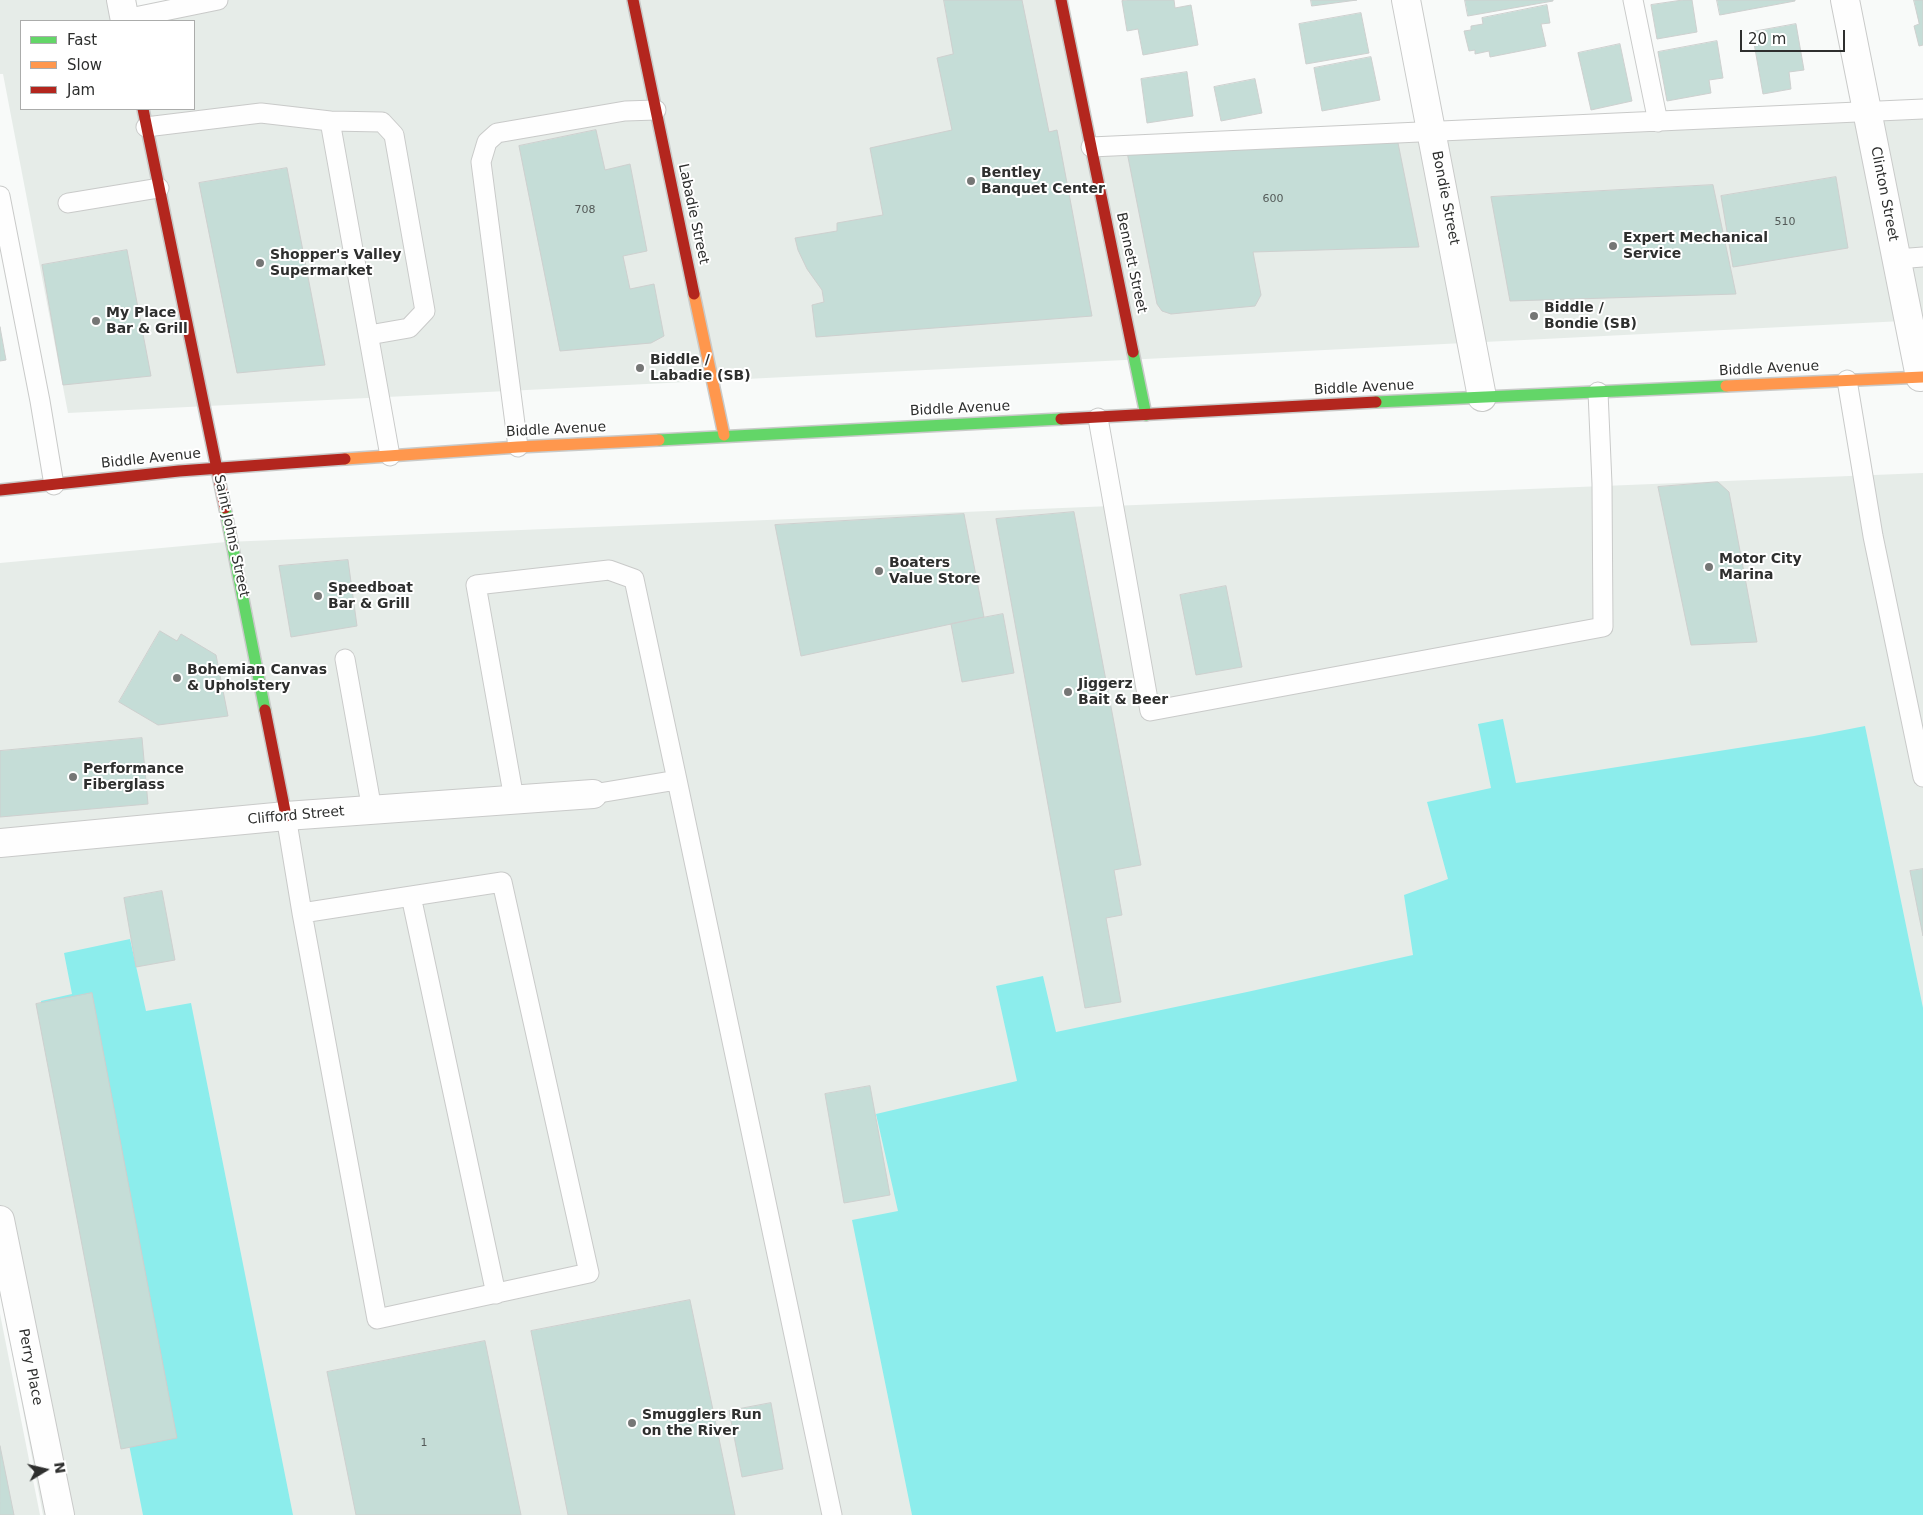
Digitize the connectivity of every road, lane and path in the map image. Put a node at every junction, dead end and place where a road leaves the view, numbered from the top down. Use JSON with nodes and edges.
{"nodes":[{"id":1,"x":218,"y":0,"type":"edge"},
{"id":2,"x":633,"y":0,"type":"edge"},
{"id":3,"x":1062,"y":0,"type":"edge"},
{"id":4,"x":1406,"y":0,"type":"edge"},
{"id":5,"x":1633,"y":0,"type":"edge"},
{"id":6,"x":1846,"y":0,"type":"edge"},
{"id":7,"x":124,"y":13,"type":"edge"},
{"id":8,"x":1923,"y":109,"type":"edge"},
{"id":9,"x":656,"y":110,"type":"junction"},
{"id":10,"x":1868,"y":112,"type":"junction"},
{"id":11,"x":145,"y":118,"type":"edge"},
{"id":12,"x":330,"y":121,"type":"junction"},
{"id":13,"x":1658,"y":122,"type":"junction"},
{"id":14,"x":1432,"y":133,"type":"junction"},
{"id":15,"x":1091,"y":147,"type":"junction"},
{"id":16,"x":158,"y":188,"type":"junction"},
{"id":17,"x":0,"y":196,"type":"edge"},
{"id":18,"x":68,"y":203,"type":"dead end"},
{"id":19,"x":1910,"y":258,"type":"edge"},
{"id":20,"x":368,"y":334,"type":"junction"},
{"id":21,"x":1848,"y":380,"type":"junction"},
{"id":22,"x":1922,"y":381,"type":"edge"},
{"id":23,"x":1598,"y":392,"type":"junction"},
{"id":24,"x":1482,"y":397,"type":"junction"},
{"id":25,"x":1146,"y":415,"type":"junction"},
{"id":26,"x":1098,"y":418,"type":"junction"},
{"id":27,"x":724,"y":435,"type":"junction"},
{"id":28,"x":518,"y":447,"type":"junction"},
{"id":29,"x":390,"y":456,"type":"junction"},
{"id":30,"x":217,"y":468,"type":"junction"},
{"id":31,"x":54,"y":485,"type":"junction"},
{"id":32,"x":0,"y":490,"type":"edge"},
{"id":33,"x":345,"y":659,"type":"dead end"},
{"id":34,"x":1923,"y":777,"type":"edge"},
{"id":35,"x":677,"y":780,"type":"junction"},
{"id":36,"x":592,"y":794,"type":"joint"},
{"id":37,"x":514,"y":800,"type":"junction"},
{"id":38,"x":372,"y":810,"type":"junction"},
{"id":39,"x":286,"y":816,"type":"junction"},
{"id":40,"x":0,"y":843,"type":"edge"},
{"id":41,"x":411,"y":896,"type":"junction"},
{"id":42,"x":302,"y":913,"type":"junction"},
{"id":43,"x":0,"y":1220,"type":"edge"},
{"id":44,"x":496,"y":1294,"type":"junction"},
{"id":45,"x":60,"y":1515,"type":"edge"},
{"id":46,"x":832,"y":1515,"type":"edge"}],
"edges":[{"from":1,"to":7,"type":"lane"},
{"from":2,"to":9,"type":"main road","name":"Labadie Street"},
{"from":3,"to":15,"type":"main road","name":"Bennett Street"},
{"from":4,"to":14,"type":"street","name":"Bondie Street"},
{"from":5,"to":13,"type":"lane"},
{"from":6,"to":10,"type":"street","name":"Clinton Street"},
{"from":8,"to":10,"type":"lane"},
{"from":9,"to":27,"type":"main road","name":"Labadie Street"},
{"from":9,"to":28,"type":"lane"},
{"from":10,"to":13,"type":"lane"},
{"from":10,"to":19,"type":"street","name":"Clinton Street"},
{"from":11,"to":12,"type":"lane"},
{"from":11,"to":16,"type":"main road","name":"Saint Johns Street"},
{"from":12,"to":20,"type":"lane"},
{"from":12,"to":20,"type":"lane"},
{"from":13,"to":14,"type":"lane"},
{"from":14,"to":15,"type":"lane"},
{"from":14,"to":24,"type":"street","name":"Bondie Street"},
{"from":15,"to":25,"type":"main road","name":"Bennett Street"},
{"from":16,"to":18,"type":"lane"},
{"from":16,"to":30,"type":"main road","name":"Saint Johns Street"},
{"from":17,"to":31,"type":"lane"},
{"from":19,"to":22,"type":"street","name":"Clinton Street"},
{"from":20,"to":29,"type":"lane"},
{"from":21,"to":22,"type":"main road","name":"Biddle Avenue"},
{"from":21,"to":23,"type":"main road","name":"Biddle Avenue"},
{"from":21,"to":34,"type":"lane"},
{"from":23,"to":24,"type":"main road","name":"Biddle Avenue"},
{"from":23,"to":26,"type":"lane"},
{"from":24,"to":25,"type":"main road","name":"Biddle Avenue"},
{"from":25,"to":26,"type":"main road","name":"Biddle Avenue"},
{"from":26,"to":27,"type":"main road","name":"Biddle Avenue"},
{"from":27,"to":28,"type":"main road","name":"Biddle Avenue"},
{"from":28,"to":29,"type":"main road","name":"Biddle Avenue"},
{"from":29,"to":30,"type":"main road","name":"Biddle Avenue"},
{"from":30,"to":31,"type":"main road","name":"Biddle Avenue"},
{"from":30,"to":39,"type":"main road","name":"Saint Johns Street"},
{"from":31,"to":32,"type":"main road","name":"Biddle Avenue"},
{"from":33,"to":38,"type":"lane"},
{"from":35,"to":36,"type":"lane"},
{"from":35,"to":37,"type":"lane"},
{"from":35,"to":46,"type":"lane"},
{"from":36,"to":37,"type":"street","name":"Clifford Street"},
{"from":37,"to":38,"type":"street","name":"Clifford Street"},
{"from":38,"to":39,"type":"street","name":"Clifford Street"},
{"from":39,"to":40,"type":"street","name":"Clifford Street"},
{"from":39,"to":42,"type":"lane"},
{"from":41,"to":42,"type":"lane"},
{"from":41,"to":44,"type":"lane"},
{"from":41,"to":44,"type":"lane"},
{"from":42,"to":44,"type":"lane"},
{"from":43,"to":45,"type":"street","name":"Perry Place"}]}
